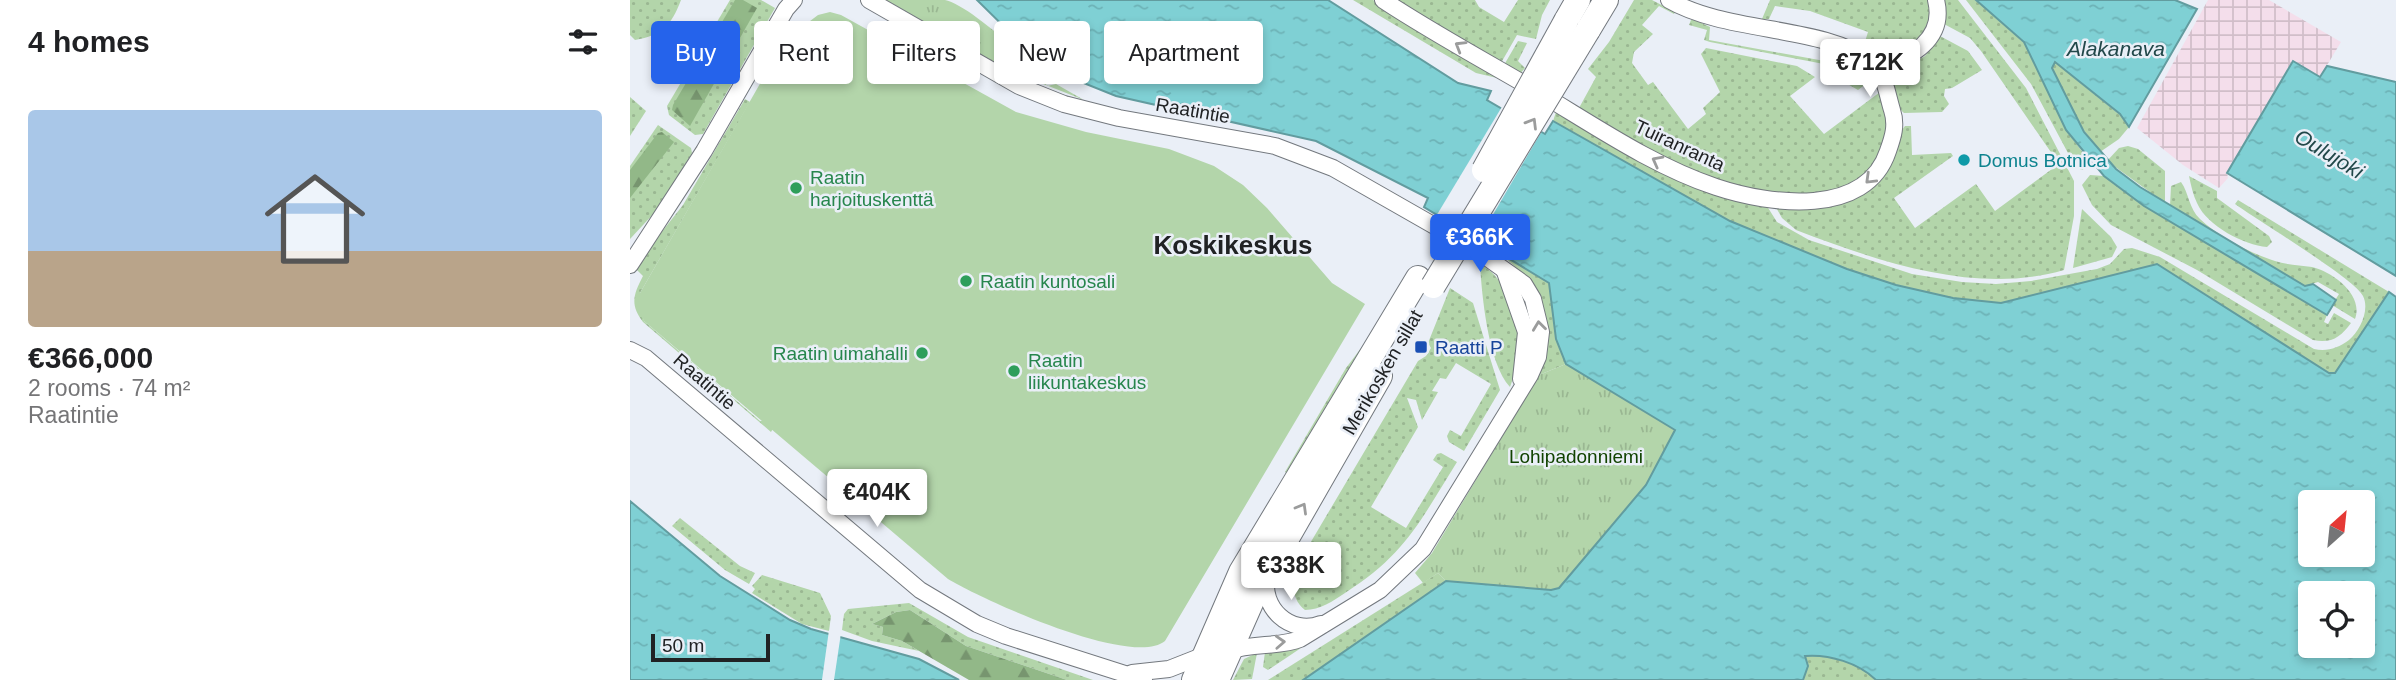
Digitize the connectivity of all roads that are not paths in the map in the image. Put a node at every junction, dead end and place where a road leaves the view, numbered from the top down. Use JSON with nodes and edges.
{"nodes":[{"id":1,"x":794,"y":0,"type":"edge"},
{"id":2,"x":869,"y":0,"type":"edge"},
{"id":3,"x":1383,"y":0,"type":"edge"},
{"id":4,"x":1606,"y":0,"type":"edge"},
{"id":5,"x":1670,"y":0,"type":"edge"},
{"id":6,"x":1936,"y":0,"type":"edge"},
{"id":7,"x":1577,"y":17,"type":"edge"},
{"id":8,"x":1879,"y":69,"type":"junction"},
{"id":9,"x":654,"y":227,"type":"junction"},
{"id":10,"x":630,"y":247,"type":"edge"},
{"id":11,"x":630,"y":265,"type":"edge"},
{"id":12,"x":1425,"y":282,"type":"junction"},
{"id":13,"x":630,"y":336,"type":"edge"},
{"id":14,"x":630,"y":350,"type":"edge"},
{"id":15,"x":646,"y":358,"type":"junction"},
{"id":16,"x":1270,"y":568,"type":"junction"},
{"id":17,"x":1327,"y":622,"type":"junction"},
{"id":18,"x":1228,"y":651,"type":"junction"},
{"id":19,"x":1202,"y":656,"type":"junction"},
{"id":20,"x":1126,"y":674,"type":"junction"},
{"id":21,"x":1144,"y":680,"type":"edge"},
{"id":22,"x":1194,"y":680,"type":"edge"},
{"id":23,"x":1217,"y":680,"type":"edge"}],
"edges":[{"from":1,"to":9,"type":"street"},
{"from":2,"to":17,"type":"street","name":"Raatintie"},
{"from":8,"to":3,"type":"street","name":"Tuiranranta","one_way":true},
{"from":4,"to":7,"type":"main road","name":"Merikosken sillat"},
{"from":5,"to":8,"type":"street"},
{"from":6,"to":8,"type":"street"},
{"from":7,"to":12,"type":"main road","name":"Merikosken sillat","bridge":true},
{"from":9,"to":10,"type":"street"},
{"from":9,"to":11,"type":"street"},
{"from":16,"to":12,"type":"main road","name":"Merikosken sillat","one_way":true},
{"from":12,"to":19,"type":"main road","name":"Merikosken sillat"},
{"from":13,"to":15,"type":"street","name":"Raatintie"},
{"from":14,"to":15,"type":"street","name":"Raatintie"},
{"from":15,"to":20,"type":"street","name":"Raatintie"},
{"from":16,"to":17,"type":"street","name":"Raatintie"},
{"from":16,"to":18,"type":"main road","name":"Merikosken sillat"},
{"from":18,"to":17,"type":"street","name":"Raatintie","one_way":true},
{"from":18,"to":23,"type":"main road","name":"Merikosken sillat"},
{"from":19,"to":20,"type":"street","name":"Raatintie"},
{"from":19,"to":22,"type":"main road","name":"Merikosken sillat"},
{"from":20,"to":21,"type":"street","name":"Raatintie"}]}
